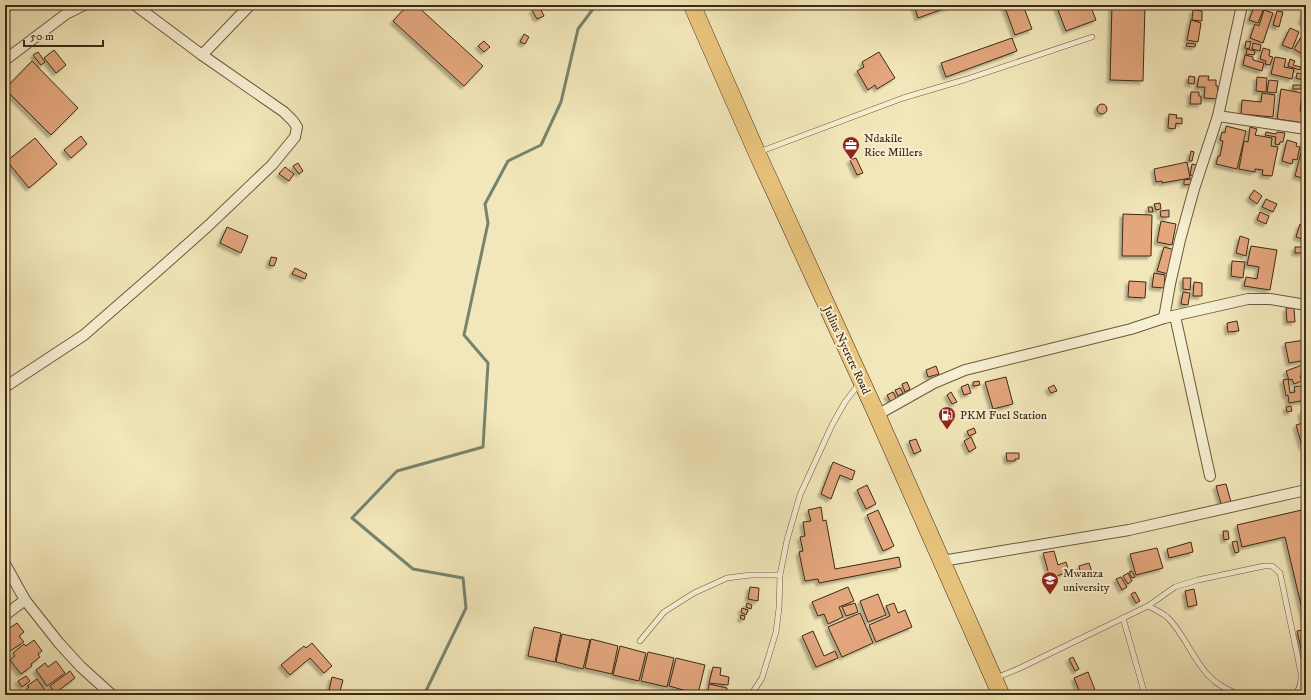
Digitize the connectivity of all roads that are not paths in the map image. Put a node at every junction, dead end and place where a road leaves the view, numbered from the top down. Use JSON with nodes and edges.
{"nodes":[{"id":1,"x":84,"y":5,"type":"edge"},
{"id":2,"x":135,"y":5,"type":"edge"},
{"id":3,"x":250,"y":5,"type":"edge"},
{"id":4,"x":692,"y":5,"type":"edge"},
{"id":5,"x":1242,"y":5,"type":"edge"},
{"id":6,"x":1092,"y":36,"type":"dead end"},
{"id":7,"x":202,"y":55,"type":"junction"},
{"id":8,"x":5,"y":60,"type":"edge"},
{"id":9,"x":1218,"y":116,"type":"junction"},
{"id":10,"x":1306,"y":129,"type":"edge"},
{"id":11,"x":756,"y":153,"type":"junction"},
{"id":12,"x":1306,"y":306,"type":"edge"},
{"id":13,"x":1176,"y":316,"type":"junction"},
{"id":14,"x":1164,"y":318,"type":"junction"},
{"id":15,"x":861,"y":382,"type":"junction"},
{"id":16,"x":5,"y":387,"type":"edge"},
{"id":17,"x":877,"y":415,"type":"junction"},
{"id":18,"x":1210,"y":476,"type":"dead end"},
{"id":19,"x":1306,"y":490,"type":"edge"},
{"id":20,"x":942,"y":560,"type":"junction"},
{"id":21,"x":5,"y":564,"type":"edge"},
{"id":22,"x":780,"y":575,"type":"junction"},
{"id":23,"x":26,"y":600,"type":"junction"},
{"id":24,"x":1148,"y":606,"type":"junction"},
{"id":25,"x":5,"y":615,"type":"edge"},
{"id":26,"x":1123,"y":618,"type":"junction"},
{"id":27,"x":640,"y":641,"type":"dead end"},
{"id":28,"x":994,"y":679,"type":"junction"},
{"id":29,"x":112,"y":695,"type":"edge"},
{"id":30,"x":751,"y":695,"type":"edge"},
{"id":31,"x":1001,"y":695,"type":"edge"},
{"id":32,"x":1145,"y":695,"type":"edge"},
{"id":33,"x":1240,"y":695,"type":"edge"},
{"id":34,"x":1294,"y":695,"type":"edge"}],
"edges":[{"from":1,"to":8,"type":"street"},
{"from":2,"to":7,"type":"street"},
{"from":3,"to":7,"type":"street"},
{"from":4,"to":11,"type":"highway","name":"Julius Nyerere Road"},
{"from":5,"to":9,"type":"street"},
{"from":6,"to":11,"type":"lane"},
{"from":7,"to":16,"type":"street"},
{"from":9,"to":10,"type":"street"},
{"from":9,"to":14,"type":"street"},
{"from":11,"to":15,"type":"highway","name":"Julius Nyerere Road"},
{"from":12,"to":13,"type":"street"},
{"from":13,"to":14,"type":"street"},
{"from":13,"to":18,"type":"street"},
{"from":14,"to":17,"type":"street"},
{"from":15,"to":17,"type":"highway","name":"Julius Nyerere Road"},
{"from":15,"to":22,"type":"lane"},
{"from":17,"to":20,"type":"highway","name":"Julius Nyerere Road"},
{"from":19,"to":20,"type":"street"},
{"from":20,"to":28,"type":"highway","name":"Julius Nyerere Road"},
{"from":21,"to":23,"type":"street"},
{"from":22,"to":27,"type":"lane"},
{"from":22,"to":30,"type":"lane"},
{"from":23,"to":25,"type":"street"},
{"from":23,"to":29,"type":"street"},
{"from":24,"to":26,"type":"lane"},
{"from":24,"to":33,"type":"lane"},
{"from":24,"to":34,"type":"lane"},
{"from":26,"to":28,"type":"lane"},
{"from":26,"to":32,"type":"lane"},
{"from":28,"to":31,"type":"highway","name":"Julius Nyerere Road"}]}
